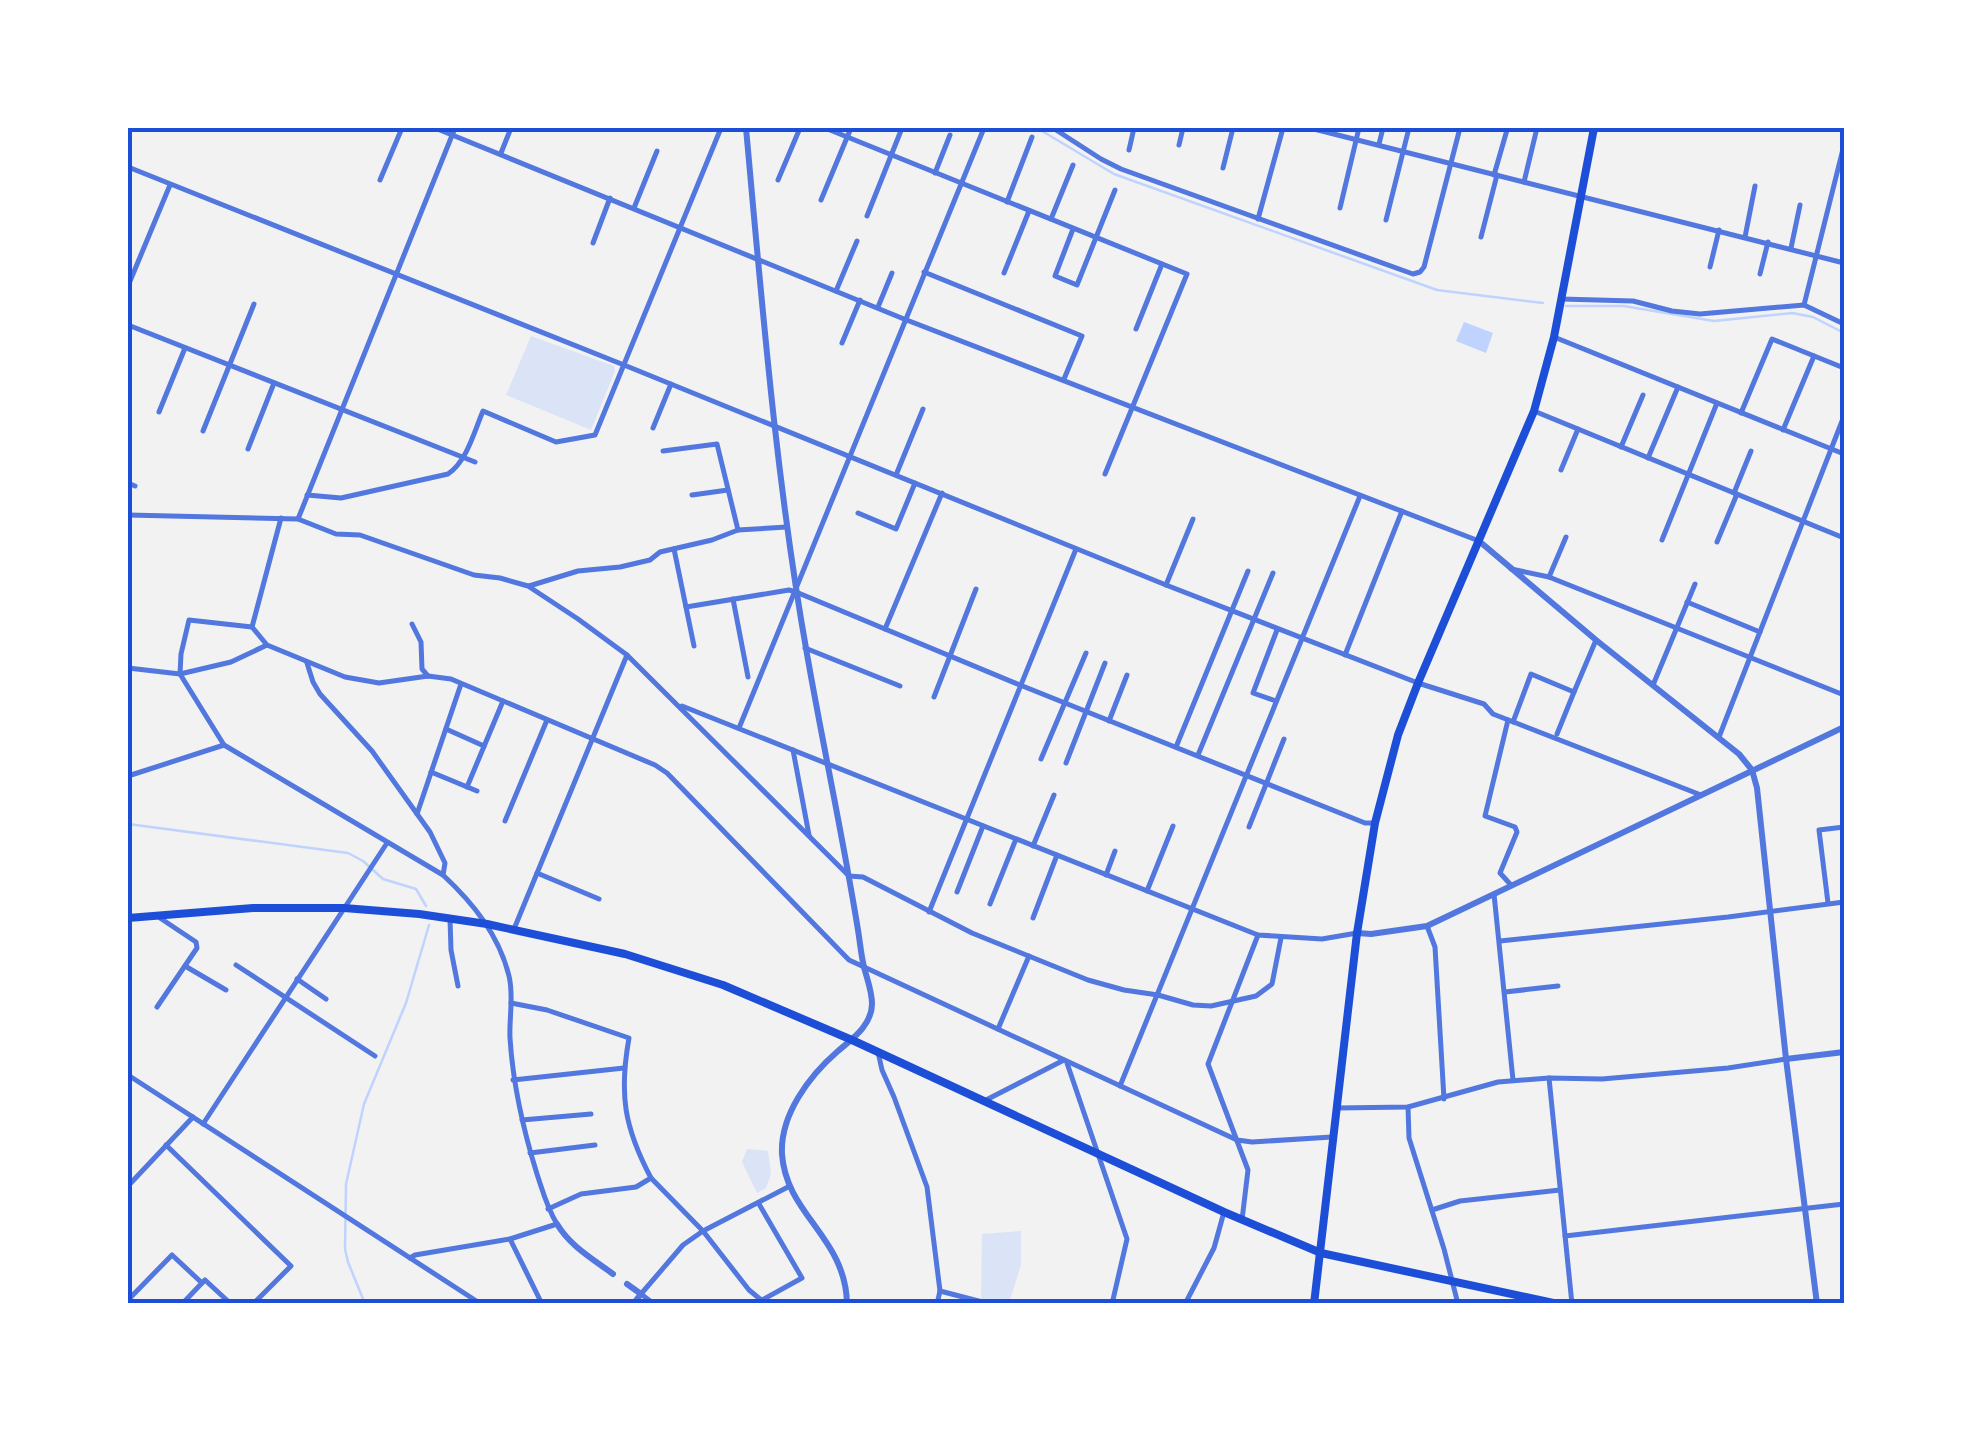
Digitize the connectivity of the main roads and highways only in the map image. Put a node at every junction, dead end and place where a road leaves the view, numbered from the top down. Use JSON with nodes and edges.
{"nodes":[{"id":1,"x":1594,"y":128,"type":"edge"},
{"id":2,"x":128,"y":918,"type":"edge"},
{"id":3,"x":1321,"y":1253,"type":"junction"},
{"id":4,"x":1314,"y":1304,"type":"edge"},
{"id":5,"x":1558,"y":1304,"type":"edge"}],
"edges":[{"from":1,"to":3,"type":"main road"},
{"from":2,"to":3,"type":"main road"},
{"from":3,"to":4,"type":"main road"},
{"from":3,"to":5,"type":"main road"}]}
